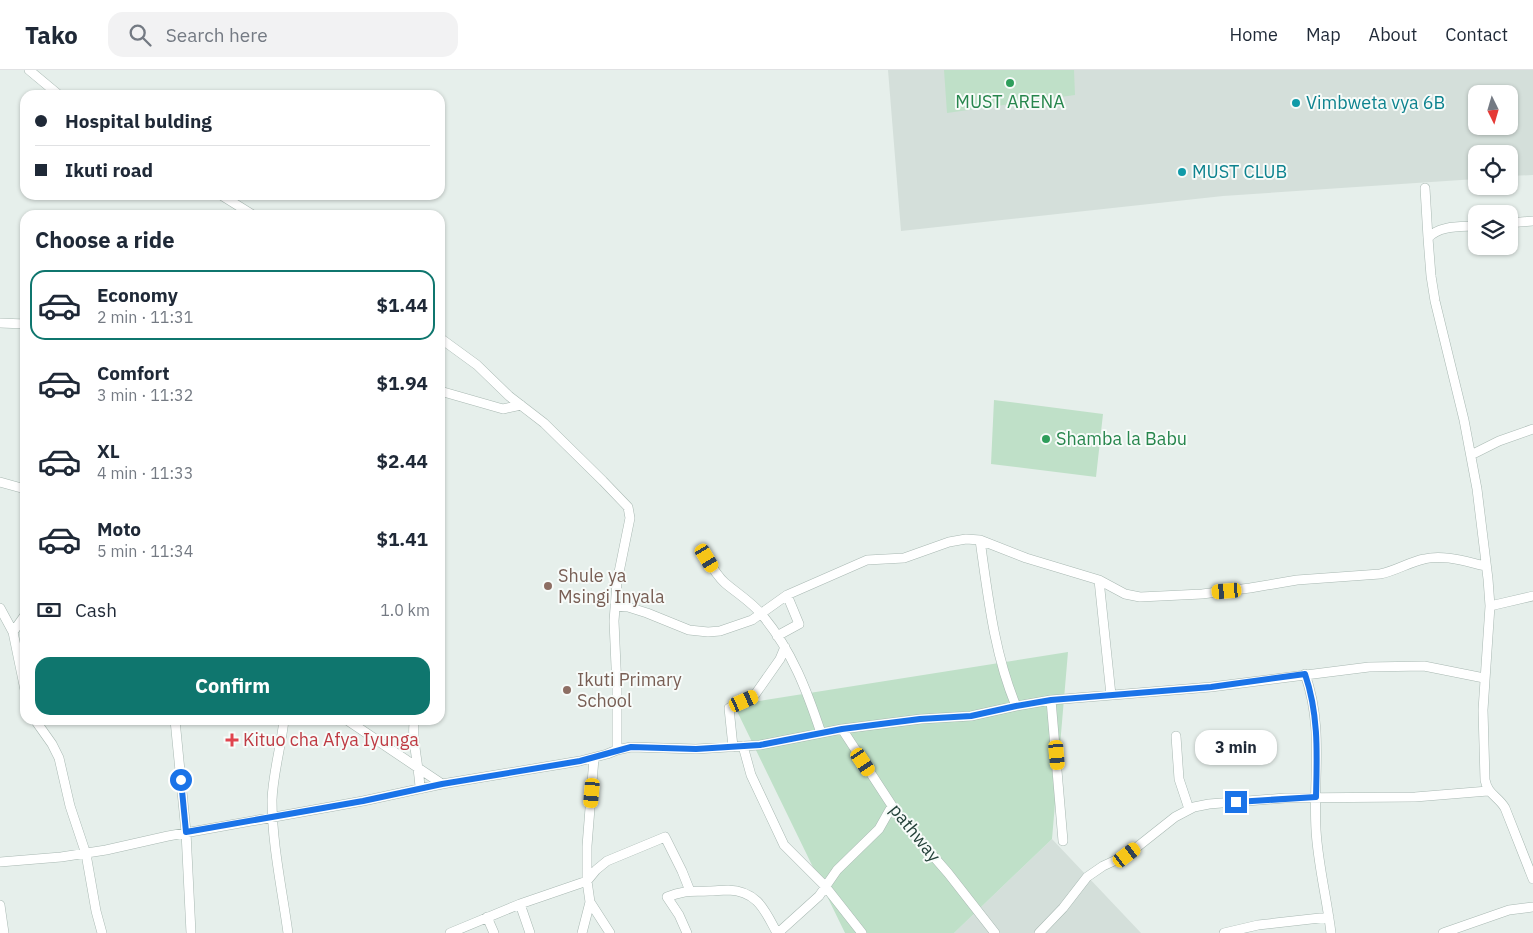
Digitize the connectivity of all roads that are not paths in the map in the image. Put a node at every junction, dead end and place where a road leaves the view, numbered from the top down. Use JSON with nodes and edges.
{"nodes":[{"id":1,"x":29,"y":70,"type":"edge"},
{"id":2,"x":53,"y":90,"type":"edge"},
{"id":3,"x":1425,"y":188,"type":"dead end"},
{"id":4,"x":227,"y":200,"type":"edge"},
{"id":5,"x":239,"y":210,"type":"edge"},
{"id":6,"x":1533,"y":221,"type":"edge"},
{"id":7,"x":1518,"y":223,"type":"edge"},
{"id":8,"x":1468,"y":227,"type":"edge"},
{"id":9,"x":1428,"y":238,"type":"junction"},
{"id":10,"x":0,"y":323,"type":"edge"},
{"id":11,"x":20,"y":324,"type":"edge"},
{"id":12,"x":445,"y":342,"type":"edge"},
{"id":13,"x":445,"y":392,"type":"edge"},
{"id":14,"x":521,"y":405,"type":"junction"},
{"id":15,"x":1533,"y":429,"type":"edge"},
{"id":16,"x":1471,"y":455,"type":"junction"},
{"id":17,"x":0,"y":482,"type":"edge"},
{"id":18,"x":20,"y":488,"type":"edge"},
{"id":19,"x":980,"y":540,"type":"junction"},
{"id":20,"x":707,"y":558,"type":"dead end"},
{"id":21,"x":1486,"y":566,"type":"junction"},
{"id":22,"x":1099,"y":580,"type":"junction"},
{"id":23,"x":787,"y":595,"type":"junction"},
{"id":24,"x":1533,"y":596,"type":"edge"},
{"id":25,"x":615,"y":606,"type":"junction"},
{"id":26,"x":1490,"y":606,"type":"junction"},
{"id":27,"x":0,"y":609,"type":"edge"},
{"id":28,"x":762,"y":614,"type":"junction"},
{"id":29,"x":20,"y":623,"type":"edge"},
{"id":30,"x":13,"y":632,"type":"junction"},
{"id":31,"x":777,"y":636,"type":"junction"},
{"id":32,"x":785,"y":647,"type":"junction"},
{"id":33,"x":20,"y":666,"type":"edge"},
{"id":34,"x":1305,"y":674,"type":"junction"},
{"id":35,"x":1484,"y":678,"type":"junction"},
{"id":36,"x":1111,"y":695,"type":"junction"},
{"id":37,"x":1051,"y":700,"type":"junction"},
{"id":38,"x":1016,"y":706,"type":"junction"},
{"id":39,"x":39,"y":725,"type":"edge"},
{"id":40,"x":175,"y":725,"type":"edge"},
{"id":41,"x":283,"y":725,"type":"edge"},
{"id":42,"x":355,"y":725,"type":"edge"},
{"id":43,"x":413,"y":725,"type":"edge"},
{"id":44,"x":842,"y":729,"type":"junction"},
{"id":45,"x":821,"y":734,"type":"junction"},
{"id":46,"x":1176,"y":736,"type":"dead end"},
{"id":47,"x":743,"y":746,"type":"junction"},
{"id":48,"x":733,"y":747,"type":"junction"},
{"id":49,"x":617,"y":750,"type":"junction"},
{"id":50,"x":594,"y":758,"type":"junction"},
{"id":51,"x":420,"y":770,"type":"junction"},
{"id":52,"x":442,"y":784,"type":"junction"},
{"id":53,"x":420,"y":789,"type":"junction"},
{"id":54,"x":1488,"y":791,"type":"junction"},
{"id":55,"x":1316,"y":797,"type":"junction"},
{"id":56,"x":892,"y":806,"type":"junction"},
{"id":57,"x":1189,"y":809,"type":"junction"},
{"id":58,"x":273,"y":817,"type":"junction"},
{"id":59,"x":186,"y":832,"type":"junction"},
{"id":60,"x":1064,"y":841,"type":"dead end"},
{"id":61,"x":86,"y":854,"type":"junction"},
{"id":62,"x":0,"y":862,"type":"edge"},
{"id":63,"x":1533,"y":879,"type":"edge"},
{"id":64,"x":588,"y":881,"type":"junction"},
{"id":65,"x":824,"y":886,"type":"junction"},
{"id":66,"x":690,"y":891,"type":"junction"},
{"id":67,"x":590,"y":902,"type":"junction"},
{"id":68,"x":520,"y":904,"type":"junction"},
{"id":69,"x":0,"y":905,"type":"edge"},
{"id":70,"x":1533,"y":907,"type":"edge"},
{"id":71,"x":487,"y":917,"type":"junction"},
{"id":72,"x":1329,"y":917,"type":"junction"},
{"id":73,"x":3,"y":932,"type":"edge"},
{"id":74,"x":102,"y":933,"type":"edge"},
{"id":75,"x":191,"y":933,"type":"edge"},
{"id":76,"x":288,"y":933,"type":"edge"},
{"id":77,"x":450,"y":933,"type":"edge"},
{"id":78,"x":494,"y":933,"type":"edge"},
{"id":79,"x":530,"y":933,"type":"edge"},
{"id":80,"x":582,"y":933,"type":"edge"},
{"id":81,"x":610,"y":933,"type":"edge"},
{"id":82,"x":687,"y":933,"type":"edge"},
{"id":83,"x":777,"y":933,"type":"edge"},
{"id":84,"x":862,"y":933,"type":"edge"},
{"id":85,"x":995,"y":933,"type":"edge"},
{"id":86,"x":1039,"y":933,"type":"edge"},
{"id":87,"x":1224,"y":933,"type":"edge"},
{"id":88,"x":1331,"y":933,"type":"edge"},
{"id":89,"x":1444,"y":933,"type":"edge"}],
"edges":[{"from":1,"to":2,"type":"street"},
{"from":3,"to":9,"type":"street"},
{"from":4,"to":5,"type":"street"},
{"from":6,"to":7,"type":"street"},
{"from":8,"to":9,"type":"street"},
{"from":9,"to":16,"type":"street"},
{"from":10,"to":11,"type":"street"},
{"from":12,"to":14,"type":"street"},
{"from":13,"to":14,"type":"street"},
{"from":14,"to":25,"type":"street"},
{"from":15,"to":16,"type":"street"},
{"from":16,"to":21,"type":"street"},
{"from":17,"to":18,"type":"street"},
{"from":19,"to":22,"type":"street"},
{"from":19,"to":23,"type":"street"},
{"from":19,"to":38,"type":"street"},
{"from":20,"to":28,"type":"street"},
{"from":21,"to":22,"type":"street"},
{"from":21,"to":26,"type":"street"},
{"from":22,"to":36,"type":"street"},
{"from":23,"to":28,"type":"street"},
{"from":23,"to":31,"type":"street"},
{"from":24,"to":26,"type":"street"},
{"from":25,"to":28,"type":"street"},
{"from":25,"to":49,"type":"street"},
{"from":26,"to":35,"type":"street"},
{"from":27,"to":30,"type":"street"},
{"from":28,"to":31,"type":"street"},
{"from":29,"to":30,"type":"street"},
{"from":30,"to":33,"type":"street"},
{"from":31,"to":32,"type":"street"},
{"from":32,"to":45,"type":"street"},
{"from":32,"to":48,"type":"street"},
{"from":34,"to":35,"type":"street"},
{"from":34,"to":36,"type":"street"},
{"from":34,"to":55,"type":"street"},
{"from":35,"to":54,"type":"street"},
{"from":36,"to":37,"type":"street"},
{"from":37,"to":38,"type":"street"},
{"from":37,"to":60,"type":"street"},
{"from":38,"to":44,"type":"street"},
{"from":39,"to":61,"type":"street"},
{"from":40,"to":59,"type":"street"},
{"from":41,"to":58,"type":"street"},
{"from":42,"to":51,"type":"street"},
{"from":43,"to":51,"type":"street"},
{"from":44,"to":45,"type":"street"},
{"from":44,"to":56,"type":"street","name":"pathway"},
{"from":45,"to":47,"type":"street"},
{"from":46,"to":57,"type":"street"},
{"from":47,"to":48,"type":"street"},
{"from":47,"to":65,"type":"street"},
{"from":48,"to":49,"type":"street"},
{"from":49,"to":50,"type":"street"},
{"from":50,"to":52,"type":"street"},
{"from":50,"to":64,"type":"street"},
{"from":51,"to":52,"type":"street"},
{"from":51,"to":53,"type":"street"},
{"from":52,"to":53,"type":"street"},
{"from":53,"to":58,"type":"street"},
{"from":54,"to":55,"type":"street"},
{"from":54,"to":63,"type":"street"},
{"from":55,"to":57,"type":"street"},
{"from":55,"to":72,"type":"street"},
{"from":56,"to":65,"type":"street"},
{"from":56,"to":85,"type":"street","name":"pathway"},
{"from":57,"to":86,"type":"street"},
{"from":58,"to":59,"type":"street"},
{"from":58,"to":76,"type":"street"},
{"from":59,"to":61,"type":"street"},
{"from":59,"to":75,"type":"street"},
{"from":61,"to":62,"type":"street"},
{"from":61,"to":74,"type":"street"},
{"from":64,"to":66,"type":"street"},
{"from":64,"to":67,"type":"street"},
{"from":64,"to":68,"type":"street"},
{"from":65,"to":83,"type":"street"},
{"from":65,"to":84,"type":"street"},
{"from":66,"to":82,"type":"street"},
{"from":66,"to":83,"type":"street"},
{"from":67,"to":80,"type":"street"},
{"from":67,"to":81,"type":"street"},
{"from":68,"to":71,"type":"street"},
{"from":68,"to":79,"type":"street"},
{"from":69,"to":73,"type":"street"},
{"from":70,"to":89,"type":"street"},
{"from":71,"to":77,"type":"street"},
{"from":71,"to":78,"type":"street"},
{"from":72,"to":87,"type":"street"},
{"from":72,"to":88,"type":"street"}]}
